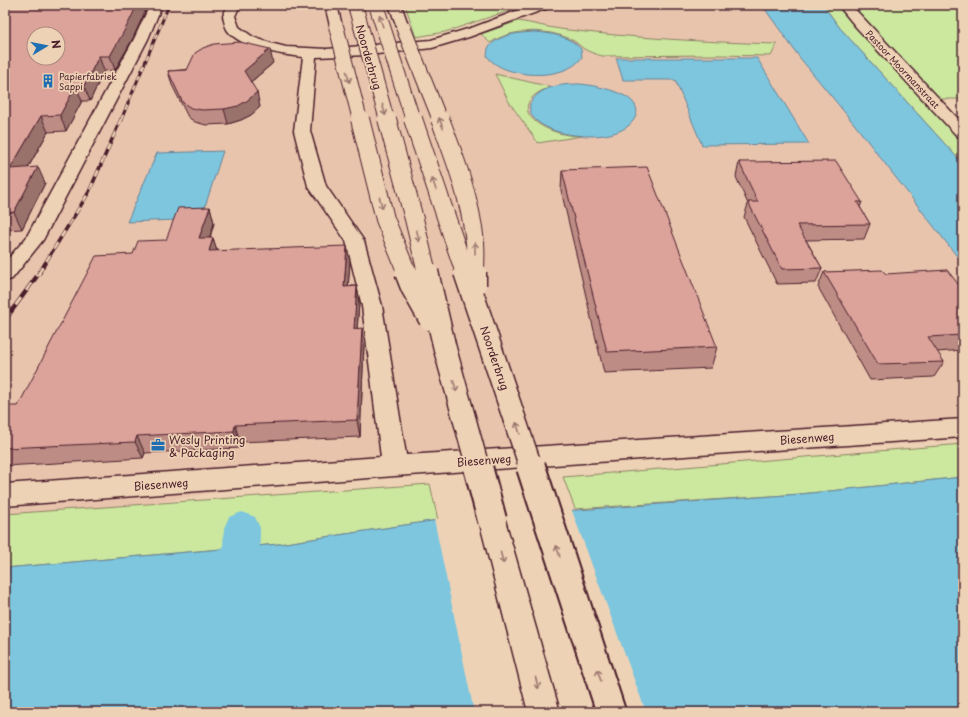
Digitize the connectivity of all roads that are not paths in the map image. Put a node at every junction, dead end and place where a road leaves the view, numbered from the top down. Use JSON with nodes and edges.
{"nodes":[{"id":1,"x":156,"y":5,"type":"edge"},
{"id":2,"x":234,"y":5,"type":"edge"},
{"id":3,"x":330,"y":5,"type":"edge"},
{"id":4,"x":355,"y":5,"type":"edge"},
{"id":5,"x":376,"y":5,"type":"edge"},
{"id":6,"x":395,"y":5,"type":"edge"},
{"id":7,"x":544,"y":5,"type":"edge"},
{"id":8,"x":844,"y":5,"type":"edge"},
{"id":9,"x":318,"y":53,"type":"junction"},
{"id":10,"x":963,"y":133,"type":"edge"},
{"id":11,"x":5,"y":275,"type":"edge"},
{"id":12,"x":475,"y":301,"type":"junction"},
{"id":13,"x":445,"y":349,"type":"junction"},
{"id":14,"x":963,"y":428,"type":"edge"},
{"id":15,"x":395,"y":466,"type":"junction"},
{"id":16,"x":5,"y":495,"type":"edge"},
{"id":17,"x":544,"y":712,"type":"edge"},
{"id":18,"x":611,"y":712,"type":"edge"}],
"edges":[{"from":1,"to":11,"type":"main road"},
{"from":2,"to":9,"type":"main road"},
{"from":3,"to":13,"type":"main road","one_way":true,"bridge":true},
{"from":4,"to":13,"type":"main road","name":"Noorderbrug","one_way":true,"bridge":true},
{"from":12,"to":5,"type":"main road","name":"Noorderbrug","one_way":true,"bridge":true},
{"from":12,"to":6,"type":"main road","one_way":true,"bridge":true},
{"from":7,"to":9,"type":"main road"},
{"from":8,"to":10,"type":"main road","name":"Pastoor Moormanstraat"},
{"from":9,"to":15,"type":"main road"},
{"from":18,"to":12,"type":"main road","name":"Noorderbrug","one_way":true,"bridge":true},
{"from":13,"to":17,"type":"main road","name":"Noorderbrug","one_way":true,"bridge":true},
{"from":14,"to":15,"type":"main road","name":"Biesenweg"},
{"from":15,"to":16,"type":"main road","name":"Biesenweg"}]}
